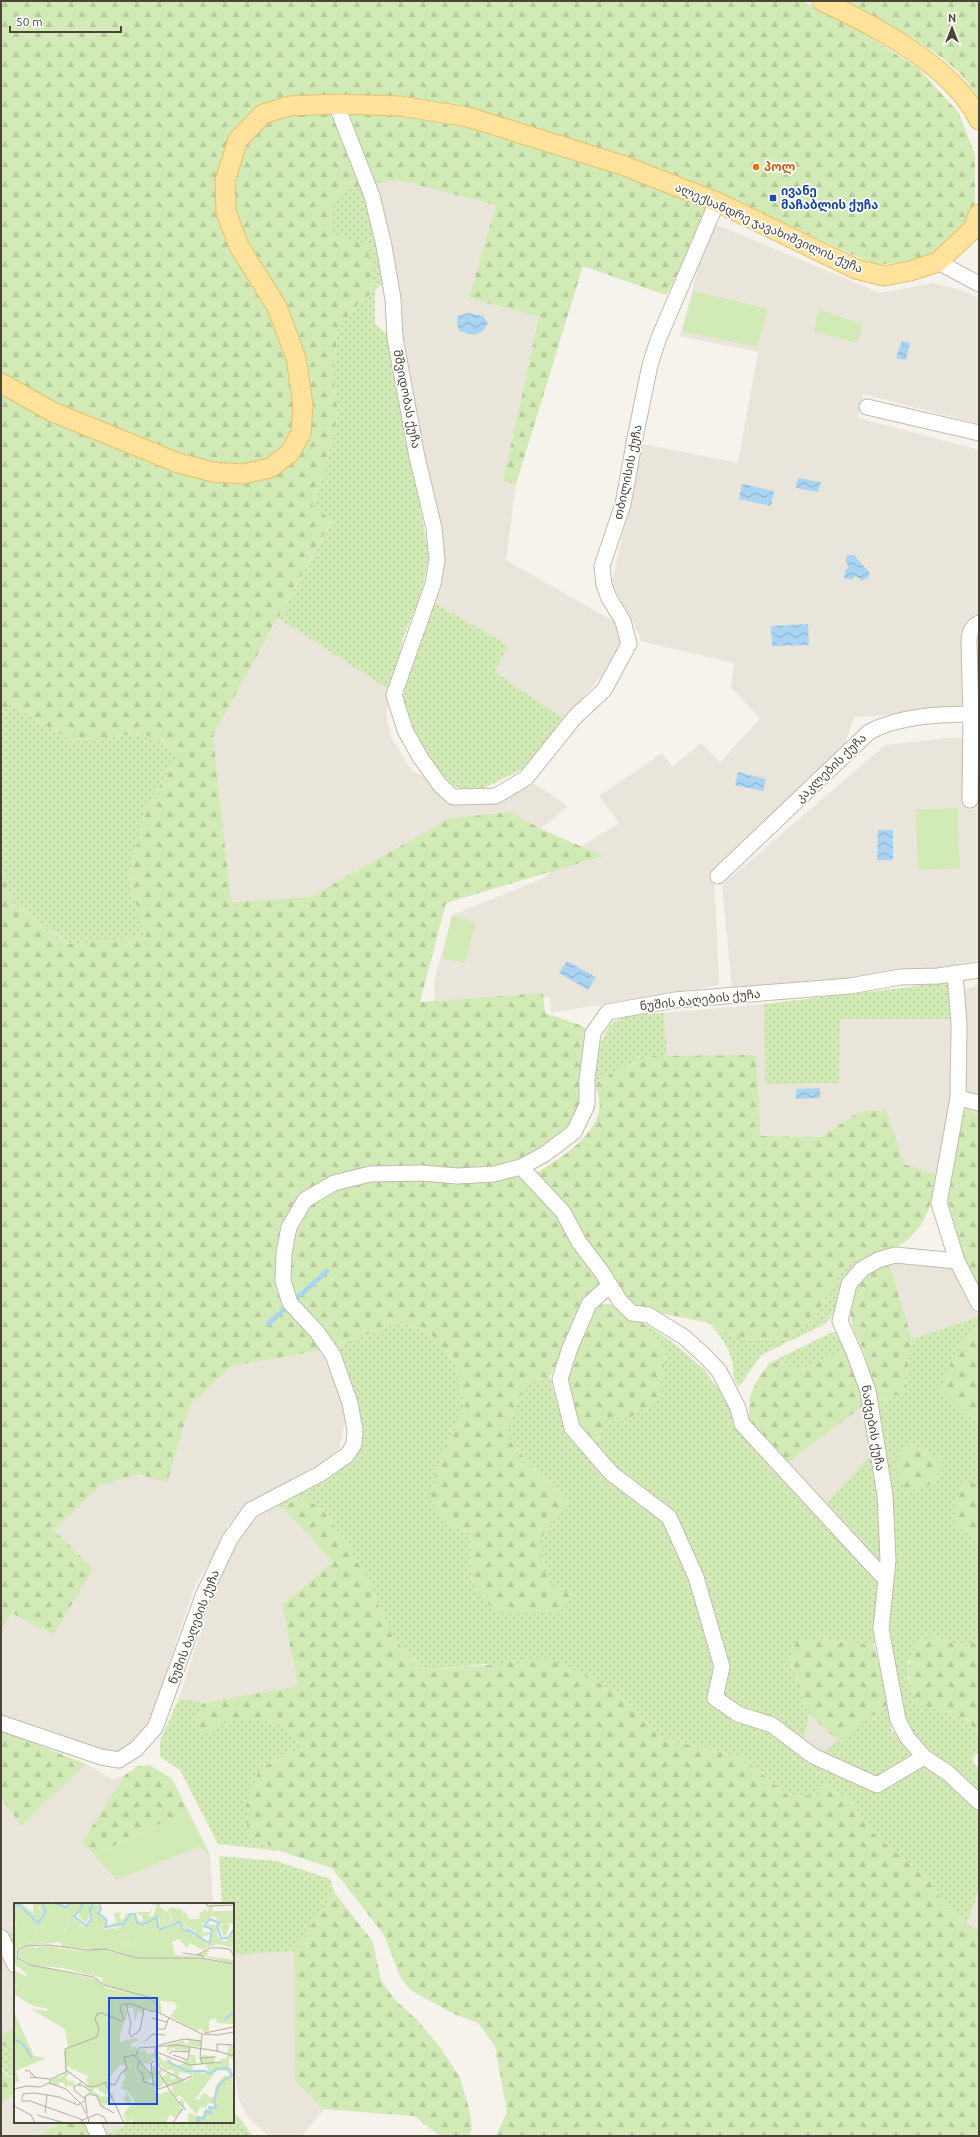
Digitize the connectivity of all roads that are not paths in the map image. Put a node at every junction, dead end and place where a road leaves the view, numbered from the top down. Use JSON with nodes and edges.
{"nodes":[{"id":1,"x":822,"y":1,"type":"edge"},
{"id":2,"x":336,"y":104,"type":"junction"},
{"id":3,"x":979,"y":120,"type":"edge"},
{"id":4,"x":717,"y":202,"type":"junction"},
{"id":5,"x":979,"y":214,"type":"edge"},
{"id":6,"x":938,"y":262,"type":"junction"},
{"id":7,"x":979,"y":284,"type":"edge"},
{"id":8,"x":1,"y":383,"type":"edge"},
{"id":9,"x":867,"y":407,"type":"dead end"},
{"id":10,"x":979,"y":433,"type":"edge"},
{"id":11,"x":979,"y":623,"type":"edge"},
{"id":12,"x":394,"y":695,"type":"joint"},
{"id":13,"x":975,"y":714,"type":"edge"},
{"id":14,"x":970,"y":800,"type":"dead end"},
{"id":15,"x":718,"y":876,"type":"dead end"},
{"id":16,"x":979,"y":970,"type":"edge"},
{"id":17,"x":955,"y":973,"type":"junction"},
{"id":18,"x":958,"y":1098,"type":"junction"},
{"id":19,"x":979,"y":1104,"type":"edge"},
{"id":20,"x":520,"y":1167,"type":"junction"},
{"id":21,"x":957,"y":1261,"type":"junction"},
{"id":22,"x":610,"y":1285,"type":"junction"},
{"id":23,"x":979,"y":1304,"type":"edge"},
{"id":24,"x":886,"y":1580,"type":"junction"},
{"id":25,"x":1,"y":1723,"type":"edge"},
{"id":26,"x":924,"y":1757,"type":"junction"},
{"id":27,"x":979,"y":1802,"type":"edge"},
{"id":28,"x":1,"y":1937,"type":"edge"},
{"id":29,"x":14,"y":1963,"type":"edge"},
{"id":30,"x":92,"y":2123,"type":"edge"},
{"id":31,"x":99,"y":2136,"type":"edge"}],
"edges":[{"from":1,"to":3,"type":"main road"},
{"from":2,"to":4,"type":"main road","name":"ალექსანდრე ჯავახიშვილის ქუჩა"},
{"from":2,"to":8,"type":"main road","name":"ალექსანდრე ჯავახიშვილის ქუჩა"},
{"from":2,"to":12,"type":"street","name":"მშვიდობას ქუჩა"},
{"from":4,"to":6,"type":"main road","name":"ალექსანდრე ჯავახიშვილის ქუჩა"},
{"from":4,"to":12,"type":"street","name":"თბილისის ქუჩა"},
{"from":5,"to":6,"type":"main road"},
{"from":6,"to":7,"type":"street"},
{"from":9,"to":10,"type":"street"},
{"from":11,"to":13,"type":"street"},
{"from":13,"to":14,"type":"street"},
{"from":13,"to":15,"type":"street","name":"კაკლების ქუჩა"},
{"from":16,"to":17,"type":"street","name":"ნუშის ბაღების ქუჩა"},
{"from":17,"to":18,"type":"street"},
{"from":17,"to":20,"type":"street","name":"ნუშის ბაღების ქუჩა"},
{"from":18,"to":19,"type":"street"},
{"from":18,"to":21,"type":"street"},
{"from":20,"to":22,"type":"street"},
{"from":20,"to":25,"type":"street","name":"ნუშის ბაღების ქუჩა"},
{"from":21,"to":23,"type":"street"},
{"from":21,"to":24,"type":"street","name":"ნაძვების ქუჩა"},
{"from":22,"to":24,"type":"street"},
{"from":22,"to":26,"type":"street"},
{"from":24,"to":26,"type":"street","name":"ნაძვების ქუჩა"},
{"from":26,"to":27,"type":"street","name":"ნაძვების ქუჩა"},
{"from":28,"to":29,"type":"street"},
{"from":30,"to":31,"type":"street"}]}
